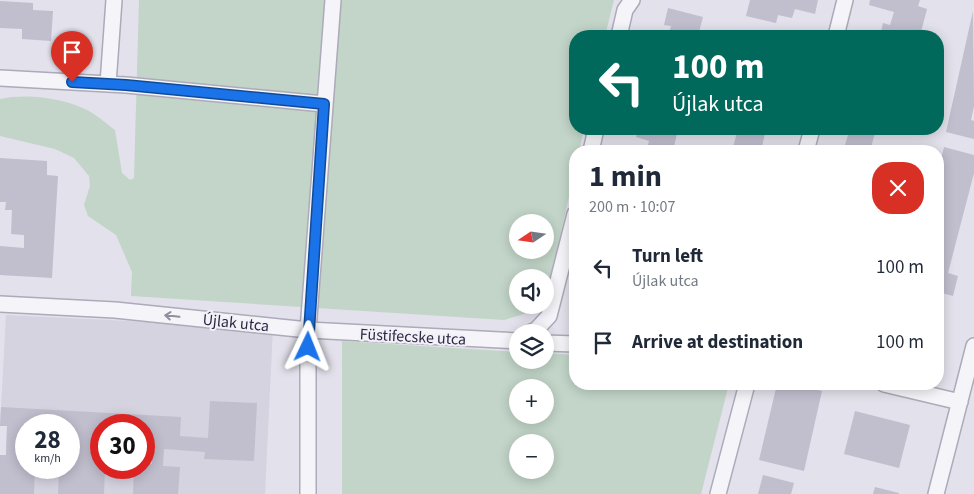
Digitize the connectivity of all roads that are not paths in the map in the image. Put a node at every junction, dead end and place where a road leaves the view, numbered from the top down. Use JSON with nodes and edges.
{"nodes":[{"id":1,"x":114,"y":0,"type":"edge"},
{"id":2,"x":333,"y":0,"type":"edge"},
{"id":3,"x":632,"y":0,"type":"edge"},
{"id":4,"x":845,"y":0,"type":"edge"},
{"id":5,"x":620,"y":30,"type":"edge"},
{"id":6,"x":838,"y":30,"type":"edge"},
{"id":7,"x":0,"y":78,"type":"edge"},
{"id":8,"x":108,"y":84,"type":"junction"},
{"id":9,"x":324,"y":104,"type":"junction"},
{"id":10,"x":569,"y":238,"type":"edge"},
{"id":11,"x":0,"y":304,"type":"edge"},
{"id":12,"x":542,"y":324,"type":"edge"},
{"id":13,"x":308,"y":330,"type":"junction"},
{"id":14,"x":509,"y":340,"type":"edge"},
{"id":15,"x":554,"y":343,"type":"edge"},
{"id":16,"x":569,"y":344,"type":"edge"},
{"id":17,"x":974,"y":346,"type":"edge"},
{"id":18,"x":745,"y":390,"type":"edge"},
{"id":19,"x":909,"y":390,"type":"edge"},
{"id":20,"x":960,"y":402,"type":"junction"},
{"id":21,"x":308,"y":494,"type":"edge"},
{"id":22,"x":718,"y":494,"type":"edge"},
{"id":23,"x":936,"y":494,"type":"edge"}],
"edges":[{"from":1,"to":8,"type":"street"},
{"from":2,"to":9,"type":"street"},
{"from":3,"to":5,"type":"street"},
{"from":4,"to":6,"type":"street"},
{"from":7,"to":8,"type":"street"},
{"from":8,"to":9,"type":"street"},
{"from":9,"to":13,"type":"street"},
{"from":10,"to":12,"type":"street"},
{"from":13,"to":11,"type":"street","name":"Újlak utca","one_way":true},
{"from":13,"to":14,"type":"street","name":"Füstifecske utca"},
{"from":13,"to":21,"type":"street"},
{"from":15,"to":16,"type":"street"},
{"from":17,"to":20,"type":"street"},
{"from":18,"to":22,"type":"street"},
{"from":19,"to":20,"type":"street"},
{"from":20,"to":23,"type":"street"}]}
